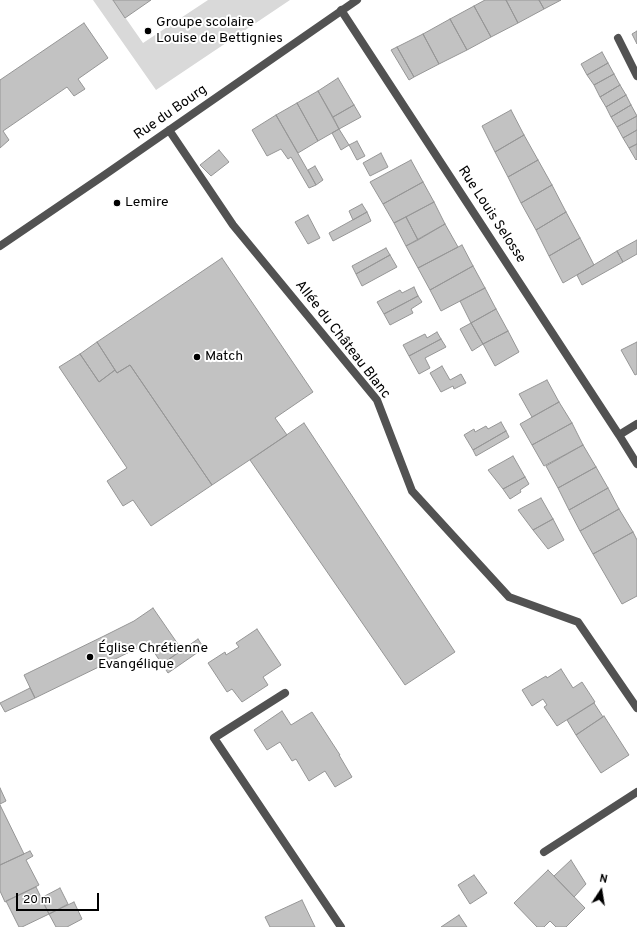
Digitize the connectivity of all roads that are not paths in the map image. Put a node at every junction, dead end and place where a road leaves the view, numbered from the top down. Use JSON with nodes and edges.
{"nodes":[{"id":1,"x":357,"y":0,"type":"edge"},
{"id":2,"x":341,"y":10,"type":"junction"},
{"id":3,"x":618,"y":38,"type":"dead end"},
{"id":4,"x":637,"y":76,"type":"edge"},
{"id":5,"x":169,"y":130,"type":"junction"},
{"id":6,"x":0,"y":246,"type":"edge"},
{"id":7,"x":637,"y":424,"type":"edge"},
{"id":8,"x":619,"y":435,"type":"junction"},
{"id":9,"x":637,"y":464,"type":"edge"},
{"id":10,"x":284,"y":693,"type":"dead end"},
{"id":11,"x":637,"y":708,"type":"edge"},
{"id":12,"x":637,"y":792,"type":"edge"},
{"id":13,"x":544,"y":852,"type":"dead end"},
{"id":14,"x":341,"y":927,"type":"edge"}],
"edges":[{"from":1,"to":2,"type":"street","name":"Rue du Bourg"},
{"from":2,"to":5,"type":"street","name":"Rue du Bourg"},
{"from":2,"to":8,"type":"street","name":"Rue Louis Selosse"},
{"from":3,"to":4,"type":"street"},
{"from":5,"to":6,"type":"street","name":"Rue du Bourg"},
{"from":5,"to":11,"type":"street","name":"Allée du Château Blanc"},
{"from":7,"to":8,"type":"street"},
{"from":8,"to":9,"type":"street","name":"Rue Louis Selosse"},
{"from":10,"to":14,"type":"street"},
{"from":12,"to":13,"type":"street"}]}
